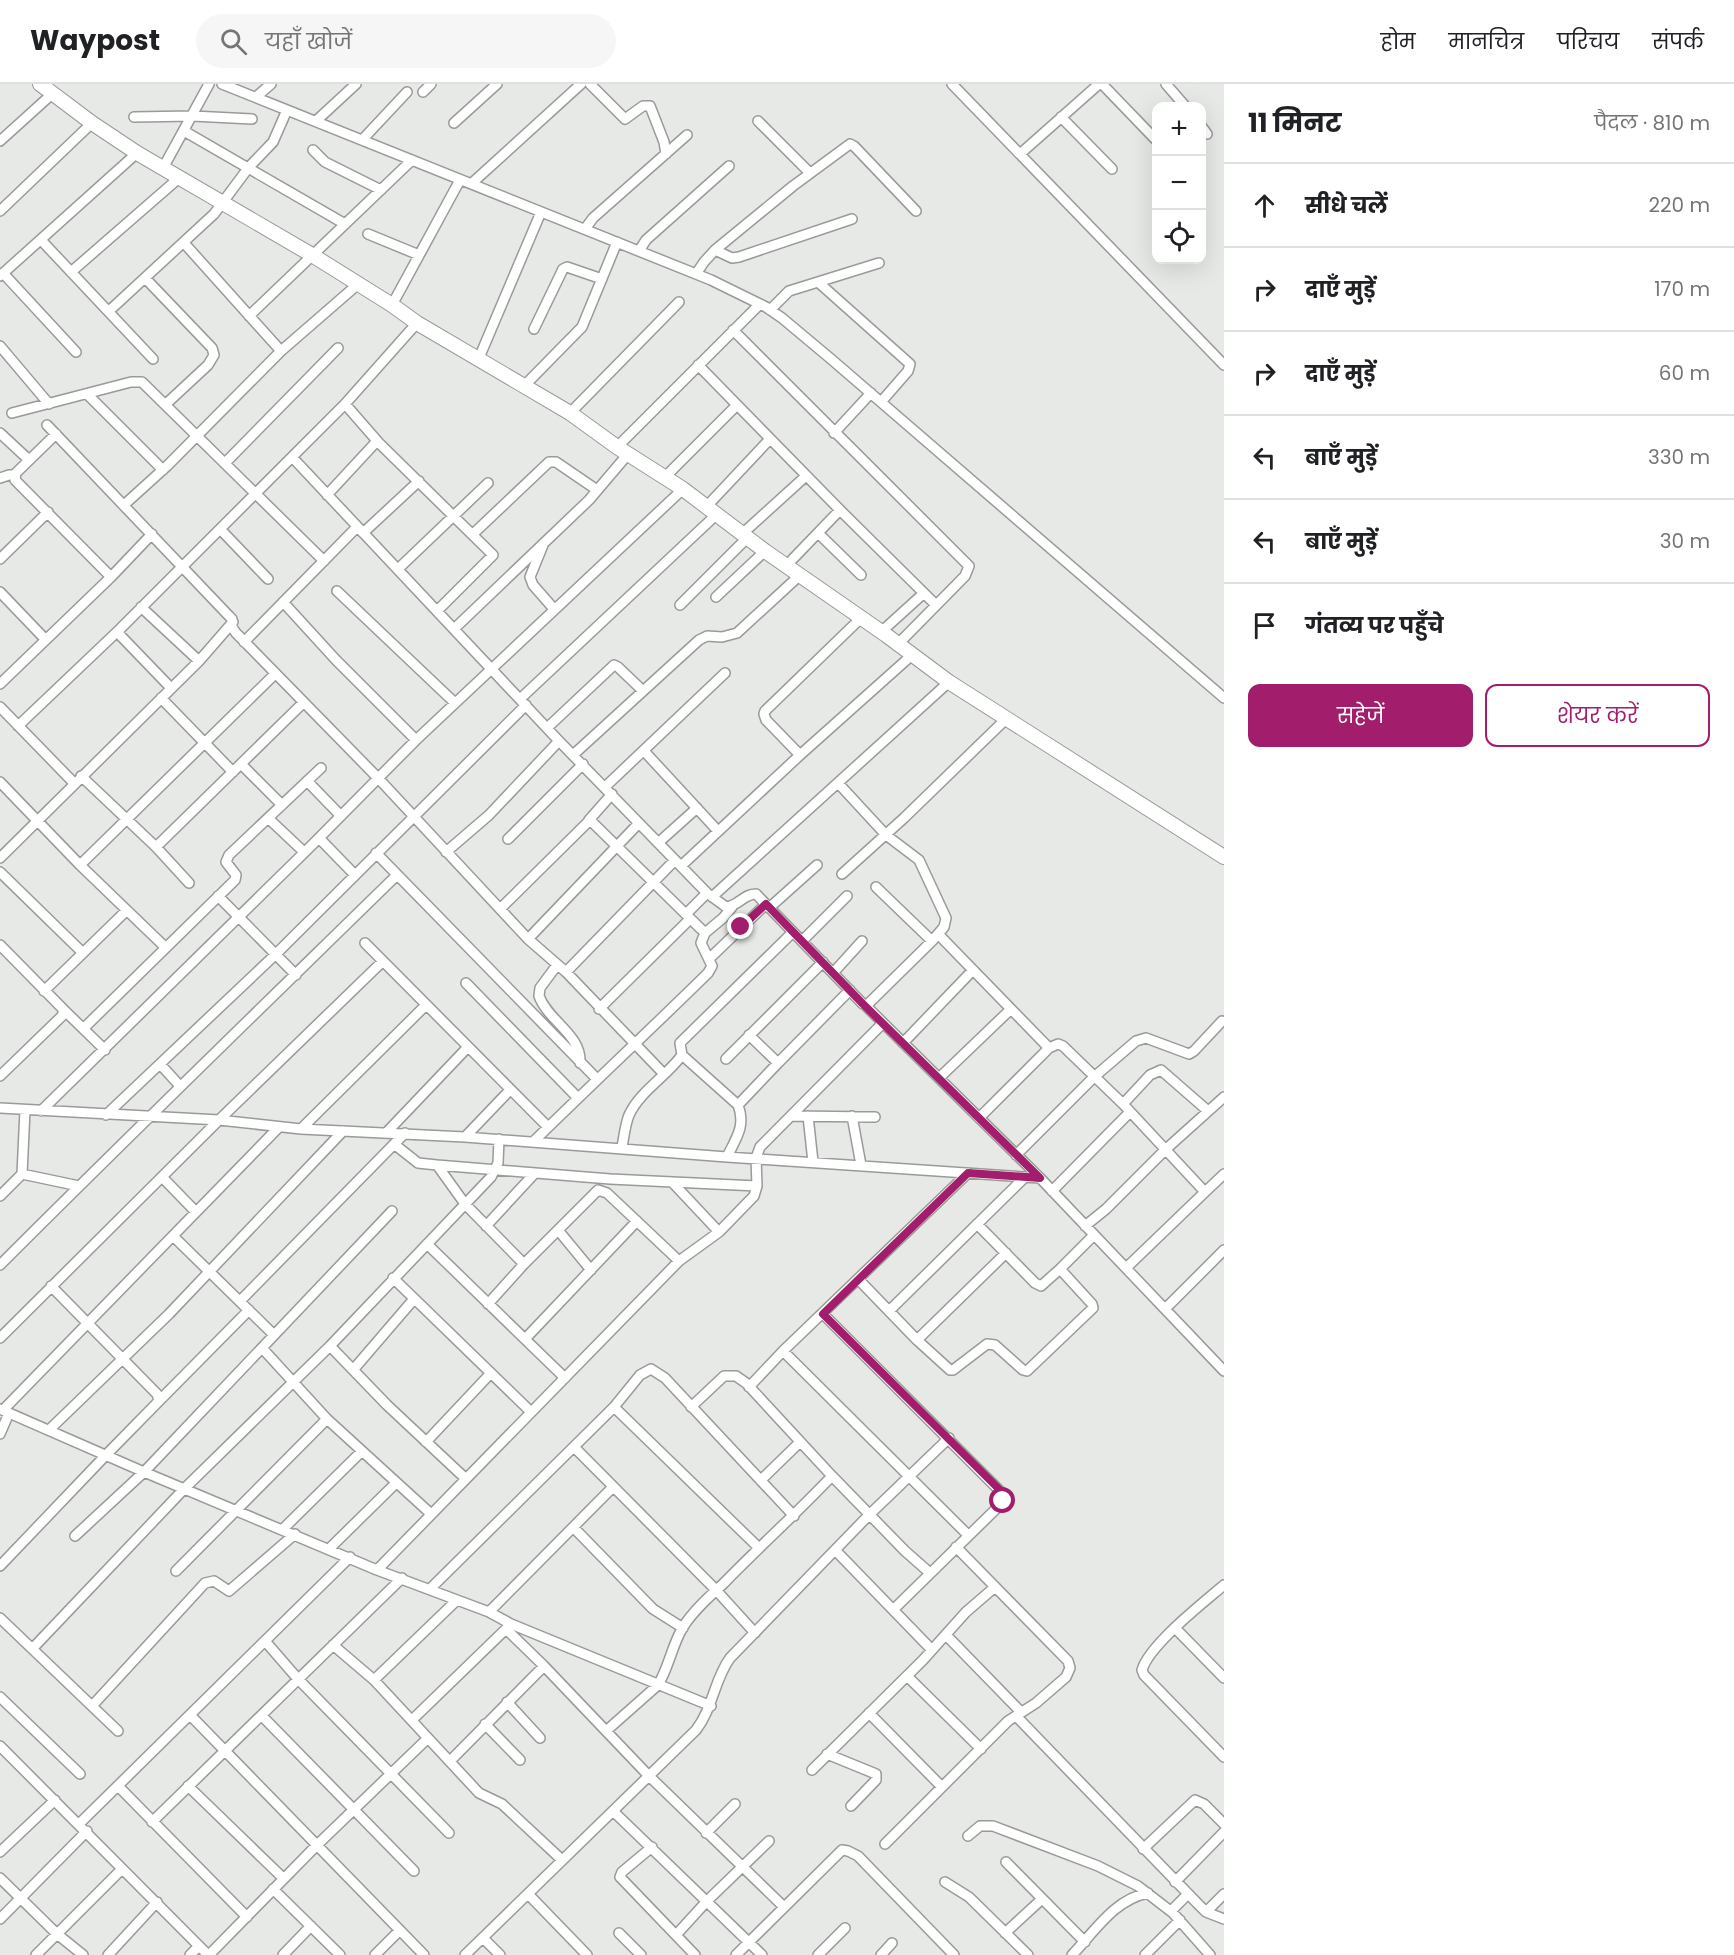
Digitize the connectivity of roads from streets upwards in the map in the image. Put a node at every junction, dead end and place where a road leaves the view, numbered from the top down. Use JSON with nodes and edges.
{"nodes":[{"id":1,"x":40,"y":84,"type":"edge"},
{"id":2,"x":209,"y":84,"type":"edge"},
{"id":3,"x":222,"y":84,"type":"edge"},
{"id":4,"x":271,"y":84,"type":"edge"},
{"id":5,"x":356,"y":84,"type":"edge"},
{"id":6,"x":431,"y":84,"type":"edge"},
{"id":7,"x":581,"y":84,"type":"edge"},
{"id":8,"x":590,"y":84,"type":"edge"},
{"id":9,"x":952,"y":84,"type":"edge"},
{"id":10,"x":1101,"y":84,"type":"edge"},
{"id":11,"x":1182,"y":84,"type":"edge"},
{"id":12,"x":495,"y":85,"type":"edge"},
{"id":13,"x":1169,"y":88,"type":"edge"},
{"id":14,"x":407,"y":92,"type":"dead end"},
{"id":15,"x":423,"y":92,"type":"dead end"},
{"id":16,"x":52,"y":94,"type":"junction"},
{"id":17,"x":256,"y":98,"type":"junction"},
{"id":18,"x":1181,"y":102,"type":"edge"},
{"id":19,"x":287,"y":110,"type":"junction"},
{"id":20,"x":193,"y":116,"type":"junction"},
{"id":21,"x":134,"y":117,"type":"dead end"},
{"id":22,"x":1061,"y":117,"type":"junction"},
{"id":23,"x":252,"y":119,"type":"dead end"},
{"id":24,"x":316,"y":121,"type":"junction"},
{"id":25,"x":758,"y":121,"type":"dead end"},
{"id":26,"x":92,"y":123,"type":"junction"},
{"id":27,"x":454,"y":123,"type":"dead end"},
{"id":28,"x":184,"y":131,"type":"junction"},
{"id":29,"x":687,"y":135,"type":"dead end"},
{"id":30,"x":1152,"y":136,"type":"edge"},
{"id":31,"x":362,"y":140,"type":"junction"},
{"id":32,"x":0,"y":141,"type":"edge"},
{"id":33,"x":313,"y":150,"type":"dead end"},
{"id":34,"x":137,"y":153,"type":"junction"},
{"id":35,"x":666,"y":154,"type":"junction"},
{"id":36,"x":1020,"y":154,"type":"junction"},
{"id":37,"x":412,"y":160,"type":"junction"},
{"id":38,"x":729,"y":166,"type":"dead end"},
{"id":39,"x":249,"y":167,"type":"junction"},
{"id":40,"x":163,"y":168,"type":"junction"},
{"id":41,"x":1112,"y":170,"type":"dead end"},
{"id":42,"x":810,"y":173,"type":"junction"},
{"id":43,"x":179,"y":178,"type":"junction"},
{"id":44,"x":460,"y":180,"type":"junction"},
{"id":45,"x":475,"y":180,"type":"junction"},
{"id":46,"x":381,"y":190,"type":"junction"},
{"id":47,"x":223,"y":202,"type":"junction"},
{"id":48,"x":0,"y":211,"type":"edge"},
{"id":49,"x":916,"y":211,"type":"dead end"},
{"id":50,"x":541,"y":212,"type":"junction"},
{"id":51,"x":852,"y":219,"type":"dead end"},
{"id":52,"x":345,"y":224,"type":"junction"},
{"id":53,"x":589,"y":224,"type":"junction"},
{"id":54,"x":368,"y":234,"type":"dead end"},
{"id":55,"x":42,"y":240,"type":"junction"},
{"id":56,"x":616,"y":242,"type":"junction"},
{"id":57,"x":183,"y":243,"type":"junction"},
{"id":58,"x":643,"y":246,"type":"junction"},
{"id":59,"x":715,"y":250,"type":"junction"},
{"id":60,"x":312,"y":255,"type":"junction"},
{"id":61,"x":419,"y":255,"type":"junction"},
{"id":62,"x":879,"y":263,"type":"dead end"},
{"id":63,"x":700,"y":268,"type":"junction"},
{"id":64,"x":71,"y":272,"type":"junction"},
{"id":65,"x":2,"y":275,"type":"edge"},
{"id":66,"x":145,"y":278,"type":"junction"},
{"id":67,"x":602,"y":279,"type":"junction"},
{"id":68,"x":818,"y":282,"type":"junction"},
{"id":69,"x":357,"y":285,"type":"junction"},
{"id":70,"x":679,"y":302,"type":"dead end"},
{"id":71,"x":760,"y":304,"type":"junction"},
{"id":72,"x":392,"y":305,"type":"junction"},
{"id":73,"x":773,"y":307,"type":"junction"},
{"id":74,"x":109,"y":311,"type":"junction"},
{"id":75,"x":249,"y":316,"type":"junction"},
{"id":76,"x":417,"y":323,"type":"junction"},
{"id":77,"x":534,"y":329,"type":"dead end"},
{"id":78,"x":733,"y":330,"type":"junction"},
{"id":79,"x":0,"y":346,"type":"edge"},
{"id":80,"x":338,"y":348,"type":"dead end"},
{"id":81,"x":281,"y":351,"type":"junction"},
{"id":82,"x":76,"y":352,"type":"dead end"},
{"id":83,"x":478,"y":358,"type":"junction"},
{"id":84,"x":153,"y":359,"type":"dead end"},
{"id":85,"x":698,"y":365,"type":"junction"},
{"id":86,"x":1224,"y":365,"type":"edge"},
{"id":87,"x":525,"y":385,"type":"junction"},
{"id":88,"x":871,"y":393,"type":"junction"},
{"id":89,"x":87,"y":394,"type":"junction"},
{"id":90,"x":884,"y":399,"type":"junction"},
{"id":91,"x":49,"y":404,"type":"junction"},
{"id":92,"x":166,"y":404,"type":"junction"},
{"id":93,"x":345,"y":404,"type":"junction"},
{"id":94,"x":737,"y":405,"type":"junction"},
{"id":95,"x":12,"y":413,"type":"dead end"},
{"id":96,"x":570,"y":413,"type":"junction"},
{"id":97,"x":47,"y":425,"type":"dead end"},
{"id":98,"x":0,"y":433,"type":"edge"},
{"id":99,"x":834,"y":433,"type":"junction"},
{"id":100,"x":56,"y":434,"type":"junction"},
{"id":101,"x":198,"y":435,"type":"junction"},
{"id":102,"x":770,"y":439,"type":"junction"},
{"id":103,"x":377,"y":441,"type":"junction"},
{"id":104,"x":623,"y":451,"type":"junction"},
{"id":105,"x":292,"y":458,"type":"junction"},
{"id":106,"x":29,"y":460,"type":"junction"},
{"id":107,"x":226,"y":462,"type":"junction"},
{"id":108,"x":162,"y":470,"type":"junction"},
{"id":109,"x":15,"y":476,"type":"junction"},
{"id":110,"x":806,"y":476,"type":"junction"},
{"id":111,"x":665,"y":477,"type":"junction"},
{"id":112,"x":0,"y":478,"type":"edge"},
{"id":113,"x":419,"y":481,"type":"junction"},
{"id":114,"x":488,"y":483,"type":"dead end"},
{"id":115,"x":683,"y":489,"type":"junction"},
{"id":116,"x":597,"y":490,"type":"junction"},
{"id":117,"x":257,"y":493,"type":"junction"},
{"id":118,"x":327,"y":495,"type":"junction"},
{"id":119,"x":125,"y":504,"type":"junction"},
{"id":120,"x":712,"y":510,"type":"junction"},
{"id":121,"x":840,"y":510,"type":"junction"},
{"id":122,"x":48,"y":512,"type":"junction"},
{"id":123,"x":454,"y":516,"type":"junction"},
{"id":124,"x":220,"y":529,"type":"junction"},
{"id":125,"x":360,"y":530,"type":"junction"},
{"id":126,"x":818,"y":533,"type":"junction"},
{"id":127,"x":152,"y":534,"type":"junction"},
{"id":128,"x":473,"y":534,"type":"junction"},
{"id":129,"x":744,"y":536,"type":"junction"},
{"id":130,"x":543,"y":543,"type":"junction"},
{"id":131,"x":765,"y":551,"type":"junction"},
{"id":132,"x":0,"y":559,"type":"edge"},
{"id":133,"x":324,"y":561,"type":"junction"},
{"id":134,"x":786,"y":566,"type":"junction"},
{"id":135,"x":181,"y":567,"type":"junction"},
{"id":136,"x":398,"y":569,"type":"junction"},
{"id":137,"x":861,"y":575,"type":"dead end"},
{"id":138,"x":799,"y":576,"type":"junction"},
{"id":139,"x":111,"y":577,"type":"junction"},
{"id":140,"x":268,"y":579,"type":"dead end"},
{"id":141,"x":337,"y":591,"type":"dead end"},
{"id":142,"x":0,"y":592,"type":"edge"},
{"id":143,"x":924,"y":593,"type":"junction"},
{"id":144,"x":716,"y":597,"type":"dead end"},
{"id":145,"x":283,"y":603,"type":"junction"},
{"id":146,"x":680,"y":605,"type":"dead end"},
{"id":147,"x":936,"y":605,"type":"junction"},
{"id":148,"x":141,"y":607,"type":"junction"},
{"id":149,"x":554,"y":609,"type":"junction"},
{"id":150,"x":437,"y":611,"type":"junction"},
{"id":151,"x":861,"y":618,"type":"junction"},
{"id":152,"x":233,"y":622,"type":"junction"},
{"id":153,"x":454,"y":629,"type":"junction"},
{"id":154,"x":117,"y":632,"type":"junction"},
{"id":155,"x":881,"y":632,"type":"junction"},
{"id":156,"x":45,"y":639,"type":"junction"},
{"id":157,"x":244,"y":642,"type":"junction"},
{"id":158,"x":898,"y":644,"type":"junction"},
{"id":159,"x":912,"y":655,"type":"junction"},
{"id":160,"x":199,"y":661,"type":"junction"},
{"id":161,"x":491,"y":668,"type":"junction"},
{"id":162,"x":725,"y":673,"type":"dead end"},
{"id":163,"x":275,"y":674,"type":"junction"},
{"id":164,"x":949,"y":682,"type":"junction"},
{"id":165,"x":0,"y":684,"type":"edge"},
{"id":166,"x":171,"y":688,"type":"junction"},
{"id":167,"x":643,"y":691,"type":"junction"},
{"id":168,"x":161,"y":698,"type":"junction"},
{"id":169,"x":1224,"y":698,"type":"edge"},
{"id":170,"x":523,"y":702,"type":"junction"},
{"id":171,"x":303,"y":703,"type":"junction"},
{"id":172,"x":455,"y":703,"type":"junction"},
{"id":173,"x":0,"y":707,"type":"edge"},
{"id":174,"x":1006,"y":719,"type":"junction"},
{"id":175,"x":18,"y":726,"type":"junction"},
{"id":176,"x":547,"y":728,"type":"junction"},
{"id":177,"x":416,"y":740,"type":"junction"},
{"id":178,"x":559,"y":741,"type":"junction"},
{"id":179,"x":204,"y":742,"type":"junction"},
{"id":180,"x":644,"y":751,"type":"junction"},
{"id":181,"x":800,"y":754,"type":"junction"},
{"id":182,"x":573,"y":755,"type":"junction"},
{"id":183,"x":241,"y":764,"type":"junction"},
{"id":184,"x":583,"y":764,"type":"junction"},
{"id":185,"x":321,"y":768,"type":"dead end"},
{"id":186,"x":233,"y":772,"type":"junction"},
{"id":187,"x":378,"y":778,"type":"junction"},
{"id":188,"x":77,"y":779,"type":"junction"},
{"id":189,"x":307,"y":781,"type":"junction"},
{"id":190,"x":0,"y":782,"type":"edge"},
{"id":191,"x":838,"y":783,"type":"junction"},
{"id":192,"x":609,"y":791,"type":"junction"},
{"id":193,"x":282,"y":805,"type":"junction"},
{"id":194,"x":697,"y":808,"type":"junction"},
{"id":195,"x":341,"y":816,"type":"junction"},
{"id":196,"x":412,"y":817,"type":"junction"},
{"id":197,"x":268,"y":818,"type":"junction"},
{"id":198,"x":38,"y":819,"type":"junction"},
{"id":199,"x":126,"y":819,"type":"junction"},
{"id":200,"x":589,"y":820,"type":"junction"},
{"id":201,"x":639,"y":823,"type":"junction"},
{"id":202,"x":717,"y":830,"type":"junction"},
{"id":203,"x":886,"y":835,"type":"junction"},
{"id":204,"x":318,"y":838,"type":"junction"},
{"id":205,"x":508,"y":839,"type":"dead end"},
{"id":206,"x":658,"y":843,"type":"junction"},
{"id":207,"x":616,"y":845,"type":"junction"},
{"id":208,"x":156,"y":848,"type":"junction"},
{"id":209,"x":304,"y":852,"type":"junction"},
{"id":210,"x":446,"y":852,"type":"junction"},
{"id":211,"x":376,"y":853,"type":"junction"},
{"id":212,"x":1224,"y":857,"type":"edge"},
{"id":213,"x":0,"y":858,"type":"edge"},
{"id":214,"x":678,"y":862,"type":"junction"},
{"id":215,"x":80,"y":865,"type":"junction"},
{"id":216,"x":817,"y":865,"type":"dead end"},
{"id":217,"x":0,"y":872,"type":"edge"},
{"id":218,"x":842,"y":874,"type":"dead end"},
{"id":219,"x":355,"y":875,"type":"junction"},
{"id":220,"x":397,"y":875,"type":"junction"},
{"id":221,"x":654,"y":882,"type":"junction"},
{"id":222,"x":189,"y":883,"type":"dead end"},
{"id":223,"x":876,"y":887,"type":"dead end"},
{"id":224,"x":710,"y":895,"type":"junction"},
{"id":225,"x":218,"y":896,"type":"junction"},
{"id":226,"x":847,"y":896,"type":"dead end"},
{"id":227,"x":768,"y":906,"type":"junction"},
{"id":228,"x":732,"y":907,"type":"junction"},
{"id":229,"x":500,"y":909,"type":"junction"},
{"id":230,"x":126,"y":911,"type":"junction"},
{"id":231,"x":688,"y":916,"type":"junction"},
{"id":232,"x":239,"y":917,"type":"junction"},
{"id":233,"x":793,"y":932,"type":"junction"},
{"id":234,"x":705,"y":933,"type":"junction"},
{"id":235,"x":935,"y":937,"type":"junction"},
{"id":236,"x":528,"y":939,"type":"junction"},
{"id":237,"x":802,"y":941,"type":"junction"},
{"id":238,"x":862,"y":941,"type":"dead end"},
{"id":239,"x":365,"y":943,"type":"dead end"},
{"id":240,"x":165,"y":947,"type":"junction"},
{"id":241,"x":2,"y":950,"type":"edge"},
{"id":242,"x":83,"y":953,"type":"junction"},
{"id":243,"x":276,"y":954,"type":"junction"},
{"id":244,"x":710,"y":959,"type":"junction"},
{"id":245,"x":383,"y":961,"type":"junction"},
{"id":246,"x":823,"y":962,"type":"junction"},
{"id":247,"x":557,"y":965,"type":"junction"},
{"id":248,"x":973,"y":970,"type":"junction"},
{"id":249,"x":566,"y":972,"type":"junction"},
{"id":250,"x":833,"y":973,"type":"junction"},
{"id":251,"x":296,"y":975,"type":"junction"},
{"id":252,"x":466,"y":983,"type":"dead end"},
{"id":253,"x":850,"y":990,"type":"junction"},
{"id":254,"x":44,"y":991,"type":"junction"},
{"id":255,"x":426,"y":1005,"type":"junction"},
{"id":256,"x":865,"y":1005,"type":"junction"},
{"id":257,"x":599,"y":1009,"type":"junction"},
{"id":258,"x":64,"y":1010,"type":"junction"},
{"id":259,"x":1011,"y":1010,"type":"junction"},
{"id":260,"x":1222,"y":1021,"type":"dead end"},
{"id":261,"x":883,"y":1023,"type":"junction"},
{"id":262,"x":84,"y":1028,"type":"junction"},
{"id":263,"x":749,"y":1035,"type":"junction"},
{"id":264,"x":903,"y":1043,"type":"junction"},
{"id":265,"x":635,"y":1044,"type":"junction"},
{"id":266,"x":467,"y":1048,"type":"junction"},
{"id":267,"x":1049,"y":1048,"type":"junction"},
{"id":268,"x":105,"y":1050,"type":"junction"},
{"id":269,"x":682,"y":1055,"type":"junction"},
{"id":270,"x":726,"y":1059,"type":"dead end"},
{"id":271,"x":580,"y":1063,"type":"junction"},
{"id":272,"x":778,"y":1063,"type":"junction"},
{"id":273,"x":160,"y":1064,"type":"junction"},
{"id":274,"x":663,"y":1073,"type":"junction"},
{"id":275,"x":0,"y":1076,"type":"edge"},
{"id":276,"x":1094,"y":1077,"type":"junction"},
{"id":277,"x":939,"y":1078,"type":"junction"},
{"id":278,"x":597,"y":1079,"type":"junction"},
{"id":279,"x":180,"y":1086,"type":"junction"},
{"id":280,"x":510,"y":1090,"type":"junction"},
{"id":281,"x":578,"y":1098,"type":"junction"},
{"id":282,"x":1223,"y":1099,"type":"edge"},
{"id":283,"x":1123,"y":1104,"type":"junction"},
{"id":284,"x":738,"y":1105,"type":"junction"},
{"id":285,"x":0,"y":1108,"type":"edge"},
{"id":286,"x":25,"y":1110,"type":"junction"},
{"id":287,"x":41,"y":1111,"type":"junction"},
{"id":288,"x":1209,"y":1111,"type":"junction"},
{"id":289,"x":1130,"y":1112,"type":"junction"},
{"id":290,"x":106,"y":1115,"type":"junction"},
{"id":291,"x":792,"y":1116,"type":"junction"},
{"id":292,"x":808,"y":1116,"type":"junction"},
{"id":293,"x":852,"y":1116,"type":"junction"},
{"id":294,"x":148,"y":1117,"type":"junction"},
{"id":295,"x":875,"y":1117,"type":"dead end"},
{"id":296,"x":979,"y":1118,"type":"junction"},
{"id":297,"x":219,"y":1120,"type":"junction"},
{"id":298,"x":279,"y":1127,"type":"junction"},
{"id":299,"x":548,"y":1127,"type":"junction"},
{"id":300,"x":301,"y":1129,"type":"junction"},
{"id":301,"x":343,"y":1131,"type":"junction"},
{"id":302,"x":387,"y":1132,"type":"junction"},
{"id":303,"x":405,"y":1133,"type":"junction"},
{"id":304,"x":465,"y":1137,"type":"junction"},
{"id":305,"x":499,"y":1139,"type":"junction"},
{"id":306,"x":532,"y":1142,"type":"junction"},
{"id":307,"x":394,"y":1144,"type":"junction"},
{"id":308,"x":622,"y":1147,"type":"junction"},
{"id":309,"x":1165,"y":1150,"type":"junction"},
{"id":310,"x":1016,"y":1155,"type":"junction"},
{"id":311,"x":727,"y":1157,"type":"junction"},
{"id":312,"x":756,"y":1158,"type":"junction"},
{"id":313,"x":813,"y":1162,"type":"junction"},
{"id":314,"x":437,"y":1165,"type":"junction"},
{"id":315,"x":861,"y":1165,"type":"junction"},
{"id":316,"x":496,"y":1171,"type":"junction"},
{"id":317,"x":535,"y":1173,"type":"junction"},
{"id":318,"x":968,"y":1173,"type":"junction"},
{"id":319,"x":22,"y":1174,"type":"junction"},
{"id":320,"x":1224,"y":1174,"type":"edge"},
{"id":321,"x":162,"y":1177,"type":"junction"},
{"id":322,"x":1025,"y":1177,"type":"junction"},
{"id":323,"x":1040,"y":1178,"type":"junction"},
{"id":324,"x":672,"y":1182,"type":"junction"},
{"id":325,"x":79,"y":1186,"type":"junction"},
{"id":326,"x":757,"y":1186,"type":"junction"},
{"id":327,"x":1052,"y":1191,"type":"junction"},
{"id":328,"x":1205,"y":1192,"type":"junction"},
{"id":329,"x":0,"y":1196,"type":"edge"},
{"id":330,"x":465,"y":1204,"type":"junction"},
{"id":331,"x":392,"y":1211,"type":"dead end"},
{"id":332,"x":196,"y":1212,"type":"junction"},
{"id":333,"x":638,"y":1221,"type":"junction"},
{"id":334,"x":977,"y":1224,"type":"junction"},
{"id":335,"x":486,"y":1226,"type":"junction"},
{"id":336,"x":1086,"y":1226,"type":"junction"},
{"id":337,"x":558,"y":1230,"type":"junction"},
{"id":338,"x":719,"y":1232,"type":"junction"},
{"id":339,"x":1094,"y":1235,"type":"junction"},
{"id":340,"x":173,"y":1236,"type":"junction"},
{"id":341,"x":427,"y":1244,"type":"junction"},
{"id":342,"x":1224,"y":1250,"type":"edge"},
{"id":343,"x":1006,"y":1253,"type":"junction"},
{"id":344,"x":679,"y":1261,"type":"junction"},
{"id":345,"x":524,"y":1264,"type":"junction"},
{"id":346,"x":0,"y":1265,"type":"edge"},
{"id":347,"x":1126,"y":1268,"type":"junction"},
{"id":348,"x":1060,"y":1269,"type":"junction"},
{"id":349,"x":591,"y":1270,"type":"junction"},
{"id":350,"x":210,"y":1271,"type":"junction"},
{"id":351,"x":393,"y":1278,"type":"junction"},
{"id":352,"x":858,"y":1279,"type":"junction"},
{"id":353,"x":51,"y":1286,"type":"junction"},
{"id":354,"x":414,"y":1299,"type":"junction"},
{"id":355,"x":240,"y":1301,"type":"junction"},
{"id":356,"x":488,"y":1304,"type":"junction"},
{"id":357,"x":1165,"y":1309,"type":"junction"},
{"id":358,"x":249,"y":1310,"type":"junction"},
{"id":359,"x":889,"y":1311,"type":"junction"},
{"id":360,"x":823,"y":1314,"type":"junction"},
{"id":361,"x":87,"y":1323,"type":"junction"},
{"id":362,"x":274,"y":1335,"type":"junction"},
{"id":363,"x":0,"y":1338,"type":"edge"},
{"id":364,"x":525,"y":1339,"type":"junction"},
{"id":365,"x":917,"y":1340,"type":"junction"},
{"id":366,"x":330,"y":1346,"type":"junction"},
{"id":367,"x":262,"y":1348,"type":"junction"},
{"id":368,"x":783,"y":1351,"type":"junction"},
{"id":369,"x":123,"y":1359,"type":"junction"},
{"id":370,"x":353,"y":1370,"type":"junction"},
{"id":371,"x":1224,"y":1371,"type":"edge"},
{"id":372,"x":491,"y":1373,"type":"junction"},
{"id":373,"x":565,"y":1378,"type":"junction"},
{"id":374,"x":294,"y":1382,"type":"junction"},
{"id":375,"x":749,"y":1387,"type":"junction"},
{"id":376,"x":159,"y":1401,"type":"junction"},
{"id":377,"x":614,"y":1407,"type":"junction"},
{"id":378,"x":691,"y":1407,"type":"junction"},
{"id":379,"x":4,"y":1411,"type":"edge"},
{"id":380,"x":530,"y":1412,"type":"junction"},
{"id":381,"x":327,"y":1419,"type":"junction"},
{"id":382,"x":49,"y":1430,"type":"junction"},
{"id":383,"x":0,"y":1434,"type":"edge"},
{"id":384,"x":949,"y":1438,"type":"junction"},
{"id":385,"x":426,"y":1442,"type":"junction"},
{"id":386,"x":800,"y":1442,"type":"junction"},
{"id":387,"x":574,"y":1447,"type":"junction"},
{"id":388,"x":361,"y":1452,"type":"junction"},
{"id":389,"x":106,"y":1455,"type":"junction"},
{"id":390,"x":144,"y":1472,"type":"junction"},
{"id":391,"x":832,"y":1476,"type":"junction"},
{"id":392,"x":908,"y":1476,"type":"junction"},
{"id":393,"x":466,"y":1479,"type":"junction"},
{"id":394,"x":761,"y":1480,"type":"junction"},
{"id":395,"x":396,"y":1483,"type":"junction"},
{"id":396,"x":613,"y":1487,"type":"junction"},
{"id":397,"x":184,"y":1489,"type":"junction"},
{"id":398,"x":236,"y":1510,"type":"junction"},
{"id":399,"x":430,"y":1513,"type":"junction"},
{"id":400,"x":794,"y":1515,"type":"junction"},
{"id":401,"x":869,"y":1515,"type":"junction"},
{"id":402,"x":574,"y":1528,"type":"junction"},
{"id":403,"x":283,"y":1529,"type":"junction"},
{"id":404,"x":295,"y":1534,"type":"junction"},
{"id":405,"x":968,"y":1535,"type":"junction"},
{"id":406,"x":75,"y":1536,"type":"dead end"},
{"id":407,"x":956,"y":1547,"type":"junction"},
{"id":408,"x":330,"y":1548,"type":"junction"},
{"id":409,"x":758,"y":1548,"type":"junction"},
{"id":410,"x":835,"y":1550,"type":"junction"},
{"id":411,"x":350,"y":1557,"type":"junction"},
{"id":412,"x":0,"y":1566,"type":"edge"},
{"id":413,"x":377,"y":1569,"type":"junction"},
{"id":414,"x":176,"y":1571,"type":"dead end"},
{"id":415,"x":930,"y":1573,"type":"junction"},
{"id":416,"x":402,"y":1578,"type":"junction"},
{"id":417,"x":995,"y":1587,"type":"junction"},
{"id":418,"x":1220,"y":1588,"type":"edge"},
{"id":419,"x":430,"y":1589,"type":"junction"},
{"id":420,"x":716,"y":1590,"type":"junction"},
{"id":421,"x":1224,"y":1599,"type":"edge"},
{"id":422,"x":457,"y":1600,"type":"junction"},
{"id":423,"x":894,"y":1609,"type":"junction"},
{"id":424,"x":489,"y":1612,"type":"junction"},
{"id":425,"x":0,"y":1618,"type":"edge"},
{"id":426,"x":508,"y":1626,"type":"junction"},
{"id":427,"x":683,"y":1628,"type":"junction"},
{"id":428,"x":1176,"y":1629,"type":"junction"},
{"id":429,"x":755,"y":1632,"type":"junction"},
{"id":430,"x":946,"y":1635,"type":"junction"},
{"id":431,"x":265,"y":1641,"type":"junction"},
{"id":432,"x":333,"y":1645,"type":"junction"},
{"id":433,"x":33,"y":1648,"type":"junction"},
{"id":434,"x":932,"y":1650,"type":"junction"},
{"id":435,"x":544,"y":1666,"type":"junction"},
{"id":436,"x":907,"y":1676,"type":"junction"},
{"id":437,"x":298,"y":1678,"type":"junction"},
{"id":438,"x":1224,"y":1678,"type":"edge"},
{"id":439,"x":374,"y":1680,"type":"junction"},
{"id":440,"x":658,"y":1686,"type":"junction"},
{"id":441,"x":0,"y":1697,"type":"edge"},
{"id":442,"x":507,"y":1702,"type":"junction"},
{"id":443,"x":92,"y":1706,"type":"junction"},
{"id":444,"x":711,"y":1706,"type":"junction"},
{"id":445,"x":869,"y":1713,"type":"junction"},
{"id":446,"x":1019,"y":1714,"type":"junction"},
{"id":447,"x":190,"y":1715,"type":"junction"},
{"id":448,"x":262,"y":1716,"type":"junction"},
{"id":449,"x":412,"y":1720,"type":"junction"},
{"id":450,"x":485,"y":1724,"type":"junction"},
{"id":451,"x":118,"y":1731,"type":"dead end"},
{"id":452,"x":606,"y":1731,"type":"junction"},
{"id":453,"x":540,"y":1738,"type":"dead end"},
{"id":454,"x":427,"y":1740,"type":"junction"},
{"id":455,"x":0,"y":1746,"type":"edge"},
{"id":456,"x":981,"y":1749,"type":"junction"},
{"id":457,"x":226,"y":1750,"type":"junction"},
{"id":458,"x":827,"y":1754,"type":"junction"},
{"id":459,"x":1224,"y":1757,"type":"edge"},
{"id":460,"x":520,"y":1760,"type":"dead end"},
{"id":461,"x":450,"y":1761,"type":"junction"},
{"id":462,"x":812,"y":1770,"type":"dead end"},
{"id":463,"x":80,"y":1774,"type":"dead end"},
{"id":464,"x":392,"y":1774,"type":"junction"},
{"id":465,"x":648,"y":1775,"type":"junction"},
{"id":466,"x":118,"y":1786,"type":"junction"},
{"id":467,"x":188,"y":1786,"type":"junction"},
{"id":468,"x":942,"y":1787,"type":"junction"},
{"id":469,"x":55,"y":1800,"type":"junction"},
{"id":470,"x":735,"y":1804,"type":"dead end"},
{"id":471,"x":851,"y":1806,"type":"dead end"},
{"id":472,"x":355,"y":1809,"type":"junction"},
{"id":473,"x":614,"y":1812,"type":"junction"},
{"id":474,"x":152,"y":1822,"type":"junction"},
{"id":475,"x":78,"y":1824,"type":"junction"},
{"id":476,"x":1224,"y":1824,"type":"edge"},
{"id":477,"x":87,"y":1831,"type":"junction"},
{"id":478,"x":1224,"y":1832,"type":"edge"},
{"id":479,"x":449,"y":1833,"type":"dead end"},
{"id":480,"x":706,"y":1833,"type":"junction"},
{"id":481,"x":968,"y":1836,"type":"dead end"},
{"id":482,"x":769,"y":1842,"type":"dead end"},
{"id":483,"x":885,"y":1844,"type":"dead end"},
{"id":484,"x":316,"y":1846,"type":"junction"},
{"id":485,"x":652,"y":1847,"type":"junction"},
{"id":486,"x":1143,"y":1849,"type":"junction"},
{"id":487,"x":0,"y":1852,"type":"edge"},
{"id":488,"x":562,"y":1860,"type":"junction"},
{"id":489,"x":1006,"y":1862,"type":"dead end"},
{"id":490,"x":742,"y":1867,"type":"junction"},
{"id":491,"x":122,"y":1869,"type":"junction"},
{"id":492,"x":414,"y":1871,"type":"dead end"},
{"id":493,"x":0,"y":1878,"type":"edge"},
{"id":494,"x":283,"y":1878,"type":"junction"},
{"id":495,"x":945,"y":1882,"type":"dead end"},
{"id":496,"x":1175,"y":1882,"type":"junction"},
{"id":497,"x":273,"y":1888,"type":"junction"},
{"id":498,"x":1148,"y":1893,"type":"junction"},
{"id":499,"x":528,"y":1894,"type":"junction"},
{"id":500,"x":1188,"y":1894,"type":"junction"},
{"id":501,"x":1224,"y":1894,"type":"edge"},
{"id":502,"x":21,"y":1899,"type":"junction"},
{"id":503,"x":1042,"y":1899,"type":"junction"},
{"id":504,"x":707,"y":1901,"type":"junction"},
{"id":505,"x":158,"y":1902,"type":"junction"},
{"id":506,"x":784,"y":1907,"type":"junction"},
{"id":507,"x":1171,"y":1911,"type":"junction"},
{"id":508,"x":1206,"y":1912,"type":"junction"},
{"id":509,"x":247,"y":1917,"type":"junction"},
{"id":510,"x":0,"y":1919,"type":"edge"},
{"id":511,"x":1180,"y":1920,"type":"junction"},
{"id":512,"x":1224,"y":1920,"type":"edge"},
{"id":513,"x":311,"y":1926,"type":"junction"},
{"id":514,"x":845,"y":1928,"type":"dead end"},
{"id":515,"x":399,"y":1931,"type":"junction"},
{"id":516,"x":619,"y":1933,"type":"dead end"},
{"id":517,"x":1005,"y":1933,"type":"junction"},
{"id":518,"x":57,"y":1934,"type":"junction"},
{"id":519,"x":676,"y":1935,"type":"junction"},
{"id":520,"x":483,"y":1938,"type":"junction"},
{"id":521,"x":748,"y":1942,"type":"junction"},
{"id":522,"x":1084,"y":1942,"type":"junction"},
{"id":523,"x":892,"y":1943,"type":"dead end"},
{"id":524,"x":199,"y":1946,"type":"junction"},
{"id":525,"x":582,"y":1953,"type":"edge"},
{"id":526,"x":36,"y":1955,"type":"edge"},
{"id":527,"x":83,"y":1955,"type":"edge"},
{"id":528,"x":108,"y":1955,"type":"edge"},
{"id":529,"x":190,"y":1955,"type":"edge"},
{"id":530,"x":209,"y":1955,"type":"edge"},
{"id":531,"x":283,"y":1955,"type":"edge"},
{"id":532,"x":340,"y":1955,"type":"edge"},
{"id":533,"x":375,"y":1955,"type":"edge"},
{"id":534,"x":424,"y":1955,"type":"edge"},
{"id":535,"x":465,"y":1955,"type":"edge"},
{"id":536,"x":500,"y":1955,"type":"edge"},
{"id":537,"x":641,"y":1955,"type":"edge"},
{"id":538,"x":695,"y":1955,"type":"edge"},
{"id":539,"x":736,"y":1955,"type":"edge"},
{"id":540,"x":762,"y":1955,"type":"edge"},
{"id":541,"x":818,"y":1955,"type":"edge"},
{"id":542,"x":881,"y":1955,"type":"edge"},
{"id":543,"x":954,"y":1955,"type":"edge"},
{"id":544,"x":1028,"y":1955,"type":"edge"},
{"id":545,"x":1072,"y":1955,"type":"edge"},
{"id":546,"x":1145,"y":1955,"type":"edge"},
{"id":547,"x":1210,"y":1955,"type":"edge"}],
"edges":[{"from":1,"to":16,"type":"street"},
{"from":2,"to":20,"type":"street"},
{"from":3,"to":17,"type":"street"},
{"from":4,"to":17,"type":"street"},
{"from":5,"to":24,"type":"street"},
{"from":6,"to":15,"type":"street"},
{"from":7,"to":45,"type":"street"},
{"from":8,"to":35,"type":"street"},
{"from":9,"to":36,"type":"street"},
{"from":10,"to":22,"type":"street"},
{"from":10,"to":30,"type":"street"},
{"from":11,"to":13,"type":"street"},
{"from":12,"to":27,"type":"street"},
{"from":13,"to":18,"type":"street"},
{"from":14,"to":31,"type":"street"},
{"from":16,"to":26,"type":"street"},
{"from":16,"to":32,"type":"street"},
{"from":17,"to":19,"type":"street"},
{"from":19,"to":24,"type":"street"},
{"from":19,"to":39,"type":"street"},
{"from":20,"to":21,"type":"street"},
{"from":20,"to":23,"type":"street"},
{"from":20,"to":28,"type":"street"},
{"from":22,"to":36,"type":"street"},
{"from":22,"to":41,"type":"street"},
{"from":24,"to":31,"type":"street"},
{"from":25,"to":42,"type":"street"},
{"from":26,"to":34,"type":"street"},
{"from":26,"to":48,"type":"street"},
{"from":28,"to":39,"type":"street"},
{"from":28,"to":40,"type":"street"},
{"from":29,"to":35,"type":"street"},
{"from":31,"to":37,"type":"street"},
{"from":33,"to":46,"type":"street"},
{"from":34,"to":40,"type":"street"},
{"from":34,"to":55,"type":"street"},
{"from":35,"to":53,"type":"street"},
{"from":36,"to":86,"type":"street"},
{"from":37,"to":44,"type":"street"},
{"from":37,"to":46,"type":"street"},
{"from":38,"to":58,"type":"street"},
{"from":39,"to":47,"type":"street"},
{"from":39,"to":52,"type":"street"},
{"from":40,"to":43,"type":"street"},
{"from":42,"to":49,"type":"street"},
{"from":42,"to":59,"type":"street"},
{"from":43,"to":47,"type":"street"},
{"from":43,"to":64,"type":"street"},
{"from":44,"to":45,"type":"street"},
{"from":44,"to":61,"type":"street"},
{"from":45,"to":50,"type":"street"},
{"from":46,"to":52,"type":"street"},
{"from":47,"to":57,"type":"street"},
{"from":47,"to":60,"type":"street"},
{"from":50,"to":53,"type":"street"},
{"from":50,"to":83,"type":"street"},
{"from":51,"to":59,"type":"street"},
{"from":52,"to":60,"type":"street"},
{"from":53,"to":56,"type":"street"},
{"from":54,"to":61,"type":"street"},
{"from":55,"to":64,"type":"street"},
{"from":55,"to":65,"type":"street"},
{"from":56,"to":58,"type":"street"},
{"from":56,"to":67,"type":"street"},
{"from":57,"to":66,"type":"street"},
{"from":57,"to":75,"type":"street"},
{"from":58,"to":63,"type":"street"},
{"from":59,"to":63,"type":"street"},
{"from":60,"to":69,"type":"street"},
{"from":60,"to":75,"type":"street"},
{"from":61,"to":72,"type":"street"},
{"from":62,"to":68,"type":"street"},
{"from":63,"to":71,"type":"street"},
{"from":64,"to":74,"type":"street"},
{"from":65,"to":82,"type":"street"},
{"from":66,"to":74,"type":"street"},
{"from":66,"to":92,"type":"street"},
{"from":67,"to":77,"type":"street"},
{"from":67,"to":87,"type":"street"},
{"from":68,"to":73,"type":"street"},
{"from":68,"to":90,"type":"street"},
{"from":69,"to":72,"type":"street"},
{"from":69,"to":81,"type":"street"},
{"from":70,"to":96,"type":"street"},
{"from":71,"to":73,"type":"street"},
{"from":71,"to":78,"type":"street"},
{"from":72,"to":76,"type":"street"},
{"from":73,"to":88,"type":"street"},
{"from":74,"to":84,"type":"street"},
{"from":75,"to":81,"type":"street"},
{"from":76,"to":83,"type":"street"},
{"from":76,"to":93,"type":"street"},
{"from":78,"to":85,"type":"street"},
{"from":78,"to":99,"type":"street"},
{"from":79,"to":91,"type":"street"},
{"from":80,"to":107,"type":"street"},
{"from":81,"to":101,"type":"street"},
{"from":83,"to":87,"type":"street"},
{"from":85,"to":94,"type":"street"},
{"from":85,"to":104,"type":"street"},
{"from":87,"to":96,"type":"street"},
{"from":88,"to":90,"type":"street"},
{"from":88,"to":99,"type":"street"},
{"from":89,"to":91,"type":"street"},
{"from":89,"to":92,"type":"street"},
{"from":89,"to":108,"type":"street"},
{"from":90,"to":169,"type":"street"},
{"from":91,"to":95,"type":"street"},
{"from":92,"to":101,"type":"street"},
{"from":93,"to":103,"type":"street"},
{"from":93,"to":105,"type":"street"},
{"from":94,"to":102,"type":"street"},
{"from":94,"to":111,"type":"street"},
{"from":96,"to":104,"type":"street"},
{"from":97,"to":100,"type":"street"},
{"from":98,"to":106,"type":"street"},
{"from":99,"to":147,"type":"street"},
{"from":100,"to":106,"type":"street"},
{"from":100,"to":119,"type":"street"},
{"from":101,"to":107,"type":"street"},
{"from":101,"to":108,"type":"street"},
{"from":102,"to":110,"type":"street"},
{"from":102,"to":120,"type":"street"},
{"from":103,"to":113,"type":"street"},
{"from":103,"to":118,"type":"street"},
{"from":104,"to":111,"type":"street"},
{"from":104,"to":116,"type":"street"},
{"from":105,"to":117,"type":"street"},
{"from":105,"to":118,"type":"street"},
{"from":106,"to":109,"type":"street"},
{"from":107,"to":117,"type":"street"},
{"from":108,"to":119,"type":"street"},
{"from":109,"to":112,"type":"street"},
{"from":109,"to":122,"type":"street"},
{"from":110,"to":121,"type":"street"},
{"from":110,"to":129,"type":"street"},
{"from":111,"to":115,"type":"street"},
{"from":113,"to":123,"type":"street"},
{"from":113,"to":125,"type":"street"},
{"from":114,"to":123,"type":"street"},
{"from":115,"to":120,"type":"street"},
{"from":115,"to":149,"type":"street"},
{"from":116,"to":128,"type":"street"},
{"from":116,"to":130,"type":"street"},
{"from":117,"to":124,"type":"street"},
{"from":117,"to":133,"type":"street"},
{"from":118,"to":125,"type":"street"},
{"from":119,"to":127,"type":"street"},
{"from":120,"to":129,"type":"street"},
{"from":120,"to":170,"type":"street"},
{"from":121,"to":126,"type":"street"},
{"from":121,"to":143,"type":"street"},
{"from":122,"to":132,"type":"street"},
{"from":122,"to":139,"type":"street"},
{"from":123,"to":128,"type":"street"},
{"from":123,"to":136,"type":"street"},
{"from":124,"to":135,"type":"street"},
{"from":124,"to":140,"type":"street"},
{"from":125,"to":133,"type":"street"},
{"from":125,"to":136,"type":"street"},
{"from":126,"to":134,"type":"street"},
{"from":126,"to":137,"type":"street"},
{"from":127,"to":135,"type":"street"},
{"from":127,"to":139,"type":"street"},
{"from":128,"to":150,"type":"street"},
{"from":129,"to":131,"type":"street"},
{"from":129,"to":146,"type":"street"},
{"from":130,"to":149,"type":"street"},
{"from":130,"to":153,"type":"street"},
{"from":131,"to":134,"type":"street"},
{"from":131,"to":144,"type":"street"},
{"from":133,"to":145,"type":"street"},
{"from":134,"to":138,"type":"street"},
{"from":135,"to":148,"type":"street"},
{"from":135,"to":152,"type":"street"},
{"from":136,"to":150,"type":"street"},
{"from":138,"to":151,"type":"street"},
{"from":138,"to":167,"type":"street"},
{"from":139,"to":156,"type":"street"},
{"from":141,"to":172,"type":"street"},
{"from":142,"to":156,"type":"street"},
{"from":143,"to":147,"type":"street"},
{"from":143,"to":155,"type":"street"},
{"from":145,"to":157,"type":"street"},
{"from":145,"to":177,"type":"street"},
{"from":147,"to":158,"type":"street"},
{"from":148,"to":154,"type":"street"},
{"from":148,"to":160,"type":"street"},
{"from":149,"to":161,"type":"street"},
{"from":150,"to":153,"type":"street"},
{"from":151,"to":155,"type":"street"},
{"from":151,"to":181,"type":"street"},
{"from":152,"to":157,"type":"street"},
{"from":152,"to":160,"type":"street"},
{"from":153,"to":161,"type":"street"},
{"from":154,"to":166,"type":"street"},
{"from":154,"to":175,"type":"street"},
{"from":155,"to":158,"type":"street"},
{"from":156,"to":165,"type":"street"},
{"from":157,"to":163,"type":"street"},
{"from":158,"to":159,"type":"street"},
{"from":159,"to":164,"type":"street"},
{"from":159,"to":181,"type":"street"},
{"from":160,"to":166,"type":"street"},
{"from":161,"to":170,"type":"street"},
{"from":161,"to":172,"type":"street"},
{"from":162,"to":180,"type":"street"},
{"from":163,"to":171,"type":"street"},
{"from":163,"to":179,"type":"street"},
{"from":164,"to":174,"type":"street"},
{"from":164,"to":191,"type":"street"},
{"from":166,"to":168,"type":"street"},
{"from":167,"to":176,"type":"street"},
{"from":167,"to":182,"type":"street"},
{"from":168,"to":179,"type":"street"},
{"from":168,"to":188,"type":"street"},
{"from":170,"to":176,"type":"street"},
{"from":170,"to":196,"type":"street"},
{"from":171,"to":183,"type":"street"},
{"from":171,"to":187,"type":"street"},
{"from":172,"to":177,"type":"street"},
{"from":173,"to":175,"type":"street"},
{"from":174,"to":203,"type":"street"},
{"from":174,"to":212,"type":"street"},
{"from":175,"to":188,"type":"street"},
{"from":176,"to":178,"type":"street"},
{"from":177,"to":187,"type":"street"},
{"from":178,"to":182,"type":"street"},
{"from":178,"to":210,"type":"street"},
{"from":179,"to":186,"type":"street"},
{"from":179,"to":199,"type":"street"},
{"from":180,"to":192,"type":"street"},
{"from":180,"to":194,"type":"street"},
{"from":181,"to":202,"type":"street"},
{"from":182,"to":184,"type":"street"},
{"from":183,"to":186,"type":"street"},
{"from":183,"to":193,"type":"street"},
{"from":184,"to":192,"type":"street"},
{"from":184,"to":205,"type":"street"},
{"from":185,"to":189,"type":"street"},
{"from":186,"to":208,"type":"street"},
{"from":187,"to":195,"type":"street"},
{"from":187,"to":196,"type":"street"},
{"from":188,"to":198,"type":"street"},
{"from":188,"to":199,"type":"street"},
{"from":189,"to":193,"type":"street"},
{"from":189,"to":195,"type":"street"},
{"from":190,"to":198,"type":"street"},
{"from":191,"to":203,"type":"street"},
{"from":191,"to":224,"type":"street"},
{"from":192,"to":200,"type":"street"},
{"from":192,"to":201,"type":"street"},
{"from":193,"to":197,"type":"street"},
{"from":194,"to":202,"type":"street"},
{"from":194,"to":206,"type":"street"},
{"from":195,"to":204,"type":"street"},
{"from":196,"to":210,"type":"street"},
{"from":196,"to":211,"type":"street"},
{"from":197,"to":209,"type":"street"},
{"from":197,"to":225,"type":"street"},
{"from":198,"to":213,"type":"street"},
{"from":198,"to":215,"type":"street"},
{"from":199,"to":208,"type":"street"},
{"from":199,"to":215,"type":"street"},
{"from":200,"to":207,"type":"street"},
{"from":200,"to":229,"type":"street"},
{"from":201,"to":206,"type":"street"},
{"from":201,"to":207,"type":"street"},
{"from":202,"to":214,"type":"street"},
{"from":203,"to":218,"type":"street"},
{"from":203,"to":235,"type":"street"},
{"from":204,"to":209,"type":"street"},
{"from":204,"to":219,"type":"street"},
{"from":206,"to":214,"type":"street"},
{"from":207,"to":221,"type":"street"},
{"from":207,"to":236,"type":"street"},
{"from":208,"to":222,"type":"street"},
{"from":209,"to":232,"type":"street"},
{"from":210,"to":229,"type":"street"},
{"from":211,"to":219,"type":"street"},
{"from":211,"to":220,"type":"street"},
{"from":214,"to":221,"type":"street"},
{"from":214,"to":224,"type":"street"},
{"from":215,"to":230,"type":"street"},
{"from":216,"to":227,"type":"street"},
{"from":217,"to":242,"type":"street"},
{"from":219,"to":243,"type":"street"},
{"from":220,"to":251,"type":"street"},
{"from":220,"to":271,"type":"street"},
{"from":221,"to":231,"type":"street"},
{"from":221,"to":249,"type":"street"},
{"from":223,"to":235,"type":"street"},
{"from":224,"to":228,"type":"street"},
{"from":224,"to":231,"type":"street"},
{"from":225,"to":232,"type":"street"},
{"from":225,"to":240,"type":"street"},
{"from":226,"to":237,"type":"street"},
{"from":227,"to":228,"type":"street"},
{"from":227,"to":233,"type":"street"},
{"from":227,"to":244,"type":"street"},
{"from":228,"to":234,"type":"street"},
{"from":229,"to":236,"type":"street"},
{"from":230,"to":240,"type":"street"},
{"from":230,"to":242,"type":"street"},
{"from":231,"to":234,"type":"street"},
{"from":231,"to":257,"type":"street"},
{"from":232,"to":243,"type":"street"},
{"from":232,"to":268,"type":"street"},
{"from":233,"to":237,"type":"street"},
{"from":233,"to":269,"type":"street"},
{"from":234,"to":244,"type":"street"},
{"from":235,"to":248,"type":"street"},
{"from":235,"to":256,"type":"street"},
{"from":236,"to":247,"type":"street"},
{"from":237,"to":246,"type":"street"},
{"from":238,"to":250,"type":"street"},
{"from":239,"to":245,"type":"street"},
{"from":240,"to":262,"type":"street"},
{"from":241,"to":254,"type":"street"},
{"from":242,"to":254,"type":"street"},
{"from":243,"to":251,"type":"street"},
{"from":243,"to":273,"type":"street"},
{"from":244,"to":265,"type":"street"},
{"from":245,"to":255,"type":"street"},
{"from":245,"to":297,"type":"street"},
{"from":246,"to":250,"type":"street"},
{"from":246,"to":263,"type":"street"},
{"from":247,"to":249,"type":"street"},
{"from":247,"to":271,"type":"street"},
{"from":248,"to":259,"type":"street"},
{"from":248,"to":264,"type":"street"},
{"from":249,"to":257,"type":"street"},
{"from":250,"to":253,"type":"street"},
{"from":251,"to":279,"type":"street"},
{"from":252,"to":281,"type":"street"},
{"from":253,"to":256,"type":"street"},
{"from":253,"to":272,"type":"street"},
{"from":254,"to":258,"type":"street"},
{"from":255,"to":266,"type":"street"},
{"from":255,"to":300,"type":"street"},
{"from":256,"to":261,"type":"street"},
{"from":257,"to":265,"type":"street"},
{"from":258,"to":262,"type":"street"},
{"from":258,"to":275,"type":"street"},
{"from":259,"to":267,"type":"street"},
{"from":259,"to":277,"type":"street"},
{"from":260,"to":276,"type":"street"},
{"from":261,"to":264,"type":"street"},
{"from":261,"to":291,"type":"street"},
{"from":262,"to":268,"type":"street"},
{"from":263,"to":270,"type":"street"},
{"from":263,"to":272,"type":"street"},
{"from":264,"to":277,"type":"street"},
{"from":265,"to":274,"type":"street"},
{"from":265,"to":278,"type":"street"},
{"from":266,"to":280,"type":"street"},
{"from":266,"to":302,"type":"street"},
{"from":267,"to":276,"type":"street"},
{"from":267,"to":296,"type":"street"},
{"from":268,"to":287,"type":"street"},
{"from":269,"to":274,"type":"street"},
{"from":269,"to":284,"type":"street"},
{"from":271,"to":278,"type":"street"},
{"from":272,"to":284,"type":"street"},
{"from":273,"to":279,"type":"street"},
{"from":273,"to":290,"type":"street"},
{"from":274,"to":308,"type":"street"},
{"from":276,"to":283,"type":"street"},
{"from":276,"to":310,"type":"street"},
{"from":277,"to":296,"type":"street"},
{"from":278,"to":281,"type":"street"},
{"from":279,"to":294,"type":"street"},
{"from":280,"to":299,"type":"street"},
{"from":280,"to":304,"type":"street"},
{"from":281,"to":299,"type":"street"},
{"from":282,"to":288,"type":"street"},
{"from":283,"to":288,"type":"street"},
{"from":283,"to":289,"type":"street"},
{"from":284,"to":311,"type":"street"},
{"from":285,"to":286,"type":"street"},
{"from":286,"to":287,"type":"street"},
{"from":286,"to":319,"type":"street"},
{"from":287,"to":290,"type":"street"},
{"from":288,"to":309,"type":"street"},
{"from":289,"to":309,"type":"street"},
{"from":289,"to":327,"type":"street"},
{"from":290,"to":294,"type":"street"},
{"from":291,"to":292,"type":"street"},
{"from":291,"to":312,"type":"street"},
{"from":292,"to":293,"type":"street"},
{"from":292,"to":313,"type":"street"},
{"from":293,"to":295,"type":"street"},
{"from":293,"to":315,"type":"street"},
{"from":294,"to":297,"type":"street"},
{"from":294,"to":325,"type":"street"},
{"from":296,"to":310,"type":"street"},
{"from":297,"to":298,"type":"street"},
{"from":297,"to":321,"type":"street"},
{"from":298,"to":300,"type":"street"},
{"from":298,"to":332,"type":"street"},
{"from":299,"to":306,"type":"street"},
{"from":300,"to":301,"type":"street"},
{"from":301,"to":302,"type":"street"},
{"from":301,"to":350,"type":"street"},
{"from":302,"to":303,"type":"street"},
{"from":303,"to":304,"type":"street"},
{"from":303,"to":307,"type":"street"},
{"from":304,"to":305,"type":"street"},
{"from":305,"to":306,"type":"street"},
{"from":305,"to":316,"type":"street"},
{"from":306,"to":308,"type":"street"},
{"from":307,"to":314,"type":"street"},
{"from":307,"to":355,"type":"street"},
{"from":308,"to":311,"type":"street"},
{"from":309,"to":328,"type":"street"},
{"from":309,"to":336,"type":"street"},
{"from":310,"to":323,"type":"street"},
{"from":311,"to":312,"type":"street"},
{"from":312,"to":313,"type":"street"},
{"from":312,"to":326,"type":"street"},
{"from":313,"to":315,"type":"street"},
{"from":314,"to":316,"type":"street"},
{"from":314,"to":330,"type":"street"},
{"from":315,"to":318,"type":"street"},
{"from":316,"to":317,"type":"street"},
{"from":316,"to":330,"type":"street"},
{"from":317,"to":324,"type":"street"},
{"from":317,"to":335,"type":"street"},
{"from":318,"to":322,"type":"street"},
{"from":318,"to":352,"type":"street"},
{"from":319,"to":325,"type":"street"},
{"from":319,"to":329,"type":"street"},
{"from":320,"to":328,"type":"street"},
{"from":321,"to":332,"type":"street"},
{"from":321,"to":353,"type":"street"},
{"from":322,"to":323,"type":"street"},
{"from":322,"to":334,"type":"street"},
{"from":323,"to":327,"type":"street"},
{"from":324,"to":326,"type":"street"},
{"from":324,"to":338,"type":"street"},
{"from":325,"to":346,"type":"street"},
{"from":326,"to":338,"type":"street"},
{"from":327,"to":336,"type":"street"},
{"from":328,"to":347,"type":"street"},
{"from":330,"to":335,"type":"street"},
{"from":330,"to":341,"type":"street"},
{"from":331,"to":362,"type":"street"},
{"from":332,"to":340,"type":"street"},
{"from":333,"to":337,"type":"street"},
{"from":333,"to":344,"type":"street"},
{"from":333,"to":349,"type":"street"},
{"from":334,"to":343,"type":"street"},
{"from":334,"to":359,"type":"street"},
{"from":335,"to":345,"type":"street"},
{"from":336,"to":339,"type":"street"},
{"from":337,"to":345,"type":"street"},
{"from":337,"to":349,"type":"street"},
{"from":338,"to":344,"type":"street"},
{"from":339,"to":347,"type":"street"},
{"from":339,"to":348,"type":"street"},
{"from":340,"to":350,"type":"street"},
{"from":340,"to":361,"type":"street"},
{"from":341,"to":351,"type":"street"},
{"from":341,"to":356,"type":"street"},
{"from":342,"to":357,"type":"street"},
{"from":343,"to":348,"type":"street"},
{"from":343,"to":365,"type":"street"},
{"from":344,"to":373,"type":"street"},
{"from":345,"to":356,"type":"street"},
{"from":347,"to":357,"type":"street"},
{"from":348,"to":365,"type":"street"},
{"from":349,"to":364,"type":"street"},
{"from":350,"to":355,"type":"street"},
{"from":350,"to":369,"type":"street"},
{"from":351,"to":354,"type":"street"},
{"from":351,"to":366,"type":"street"},
{"from":352,"to":359,"type":"street"},
{"from":352,"to":360,"type":"street"},
{"from":353,"to":361,"type":"street"},
{"from":353,"to":363,"type":"street"},
{"from":354,"to":370,"type":"street"},
{"from":354,"to":372,"type":"street"},
{"from":355,"to":358,"type":"street"},
{"from":356,"to":364,"type":"street"},
{"from":357,"to":371,"type":"street"},
{"from":358,"to":362,"type":"street"},
{"from":358,"to":376,"type":"street"},
{"from":359,"to":365,"type":"street"},
{"from":360,"to":368,"type":"street"},
{"from":360,"to":384,"type":"street"},
{"from":361,"to":369,"type":"street"},
{"from":361,"to":379,"type":"street"},
{"from":362,"to":367,"type":"street"},
{"from":364,"to":373,"type":"street"},
{"from":366,"to":370,"type":"street"},
{"from":366,"to":374,"type":"street"},
{"from":367,"to":374,"type":"street"},
{"from":367,"to":390,"type":"street"},
{"from":368,"to":375,"type":"street"},
{"from":368,"to":392,"type":"street"},
{"from":369,"to":376,"type":"street"},
{"from":369,"to":382,"type":"street"},
{"from":370,"to":385,"type":"street"},
{"from":372,"to":380,"type":"street"},
{"from":372,"to":385,"type":"street"},
{"from":373,"to":380,"type":"street"},
{"from":374,"to":381,"type":"street"},
{"from":374,"to":397,"type":"street"},
{"from":375,"to":378,"type":"street"},
{"from":375,"to":386,"type":"street"},
{"from":376,"to":389,"type":"street"},
{"from":377,"to":378,"type":"street"},
{"from":377,"to":387,"type":"street"},
{"from":377,"to":409,"type":"street"},
{"from":378,"to":394,"type":"street"},
{"from":379,"to":382,"type":"street"},
{"from":379,"to":383,"type":"street"},
{"from":380,"to":393,"type":"street"},
{"from":381,"to":388,"type":"street"},
{"from":381,"to":398,"type":"street"},
{"from":382,"to":389,"type":"street"},
{"from":384,"to":392,"type":"street"},
{"from":384,"to":405,"type":"street"},
{"from":385,"to":393,"type":"street"},
{"from":386,"to":391,"type":"street"},
{"from":386,"to":394,"type":"street"},
{"from":387,"to":396,"type":"street"},
{"from":387,"to":419,"type":"street"},
{"from":388,"to":395,"type":"street"},
{"from":388,"to":403,"type":"street"},
{"from":389,"to":390,"type":"street"},
{"from":389,"to":412,"type":"street"},
{"from":390,"to":397,"type":"street"},
{"from":390,"to":406,"type":"street"},
{"from":391,"to":400,"type":"street"},
{"from":391,"to":401,"type":"street"},
{"from":392,"to":401,"type":"street"},
{"from":392,"to":405,"type":"street"},
{"from":393,"to":399,"type":"street"},
{"from":394,"to":400,"type":"street"},
{"from":395,"to":399,"type":"street"},
{"from":395,"to":408,"type":"street"},
{"from":396,"to":402,"type":"street"},
{"from":396,"to":420,"type":"street"},
{"from":397,"to":398,"type":"street"},
{"from":397,"to":433,"type":"street"},
{"from":398,"to":403,"type":"street"},
{"from":398,"to":414,"type":"street"},
{"from":399,"to":413,"type":"street"},
{"from":400,"to":409,"type":"street"},
{"from":401,"to":410,"type":"street"},
{"from":401,"to":415,"type":"street"},
{"from":402,"to":424,"type":"street"},
{"from":402,"to":427,"type":"street"},
{"from":403,"to":404,"type":"street"},
{"from":404,"to":408,"type":"street"},
{"from":404,"to":443,"type":"street"},
{"from":405,"to":407,"type":"street"},
{"from":407,"to":415,"type":"street"},
{"from":407,"to":417,"type":"street"},
{"from":408,"to":411,"type":"street"},
{"from":409,"to":420,"type":"street"},
{"from":410,"to":423,"type":"street"},
{"from":410,"to":429,"type":"street"},
{"from":411,"to":413,"type":"street"},
{"from":411,"to":431,"type":"street"},
{"from":413,"to":416,"type":"street"},
{"from":415,"to":423,"type":"street"},
{"from":416,"to":419,"type":"street"},
{"from":416,"to":432,"type":"street"},
{"from":417,"to":430,"type":"street"},
{"from":417,"to":446,"type":"street"},
{"from":418,"to":421,"type":"street"},
{"from":418,"to":428,"type":"street"},
{"from":419,"to":422,"type":"street"},
{"from":420,"to":427,"type":"street"},
{"from":420,"to":429,"type":"street"},
{"from":422,"to":424,"type":"street"},
{"from":422,"to":439,"type":"street"},
{"from":423,"to":434,"type":"street"},
{"from":424,"to":426,"type":"street"},
{"from":425,"to":433,"type":"street"},
{"from":426,"to":435,"type":"street"},
{"from":426,"to":440,"type":"street"},
{"from":426,"to":449,"type":"street"},
{"from":427,"to":440,"type":"street"},
{"from":428,"to":438,"type":"street"},
{"from":428,"to":459,"type":"street"},
{"from":429,"to":444,"type":"street"},
{"from":430,"to":434,"type":"street"},
{"from":430,"to":446,"type":"street"},
{"from":431,"to":437,"type":"street"},
{"from":431,"to":447,"type":"street"},
{"from":432,"to":437,"type":"street"},
{"from":432,"to":439,"type":"street"},
{"from":433,"to":443,"type":"street"},
{"from":434,"to":436,"type":"street"},
{"from":435,"to":442,"type":"street"},
{"from":435,"to":452,"type":"street"},
{"from":436,"to":445,"type":"street"},
{"from":436,"to":456,"type":"street"},
{"from":437,"to":448,"type":"street"},
{"from":437,"to":464,"type":"street"},
{"from":439,"to":449,"type":"street"},
{"from":440,"to":444,"type":"street"},
{"from":440,"to":452,"type":"street"},
{"from":441,"to":463,"type":"street"},
{"from":442,"to":450,"type":"street"},
{"from":442,"to":453,"type":"street"},
{"from":443,"to":451,"type":"street"},
{"from":444,"to":465,"type":"street"},
{"from":445,"to":458,"type":"street"},
{"from":445,"to":468,"type":"street"},
{"from":446,"to":456,"type":"street"},
{"from":446,"to":486,"type":"street"},
{"from":447,"to":457,"type":"street"},
{"from":447,"to":466,"type":"street"},
{"from":448,"to":457,"type":"street"},
{"from":448,"to":472,"type":"street"},
{"from":449,"to":454,"type":"street"},
{"from":450,"to":460,"type":"street"},
{"from":450,"to":461,"type":"street"},
{"from":452,"to":465,"type":"street"},
{"from":454,"to":461,"type":"street"},
{"from":454,"to":464,"type":"street"},
{"from":455,"to":469,"type":"street"},
{"from":456,"to":468,"type":"street"},
{"from":457,"to":467,"type":"street"},
{"from":457,"to":484,"type":"street"},
{"from":458,"to":462,"type":"street"},
{"from":458,"to":471,"type":"street"},
{"from":461,"to":488,"type":"street"},
{"from":464,"to":472,"type":"street"},
{"from":464,"to":479,"type":"street"},
{"from":465,"to":473,"type":"street"},
{"from":465,"to":480,"type":"street"},
{"from":466,"to":474,"type":"street"},
{"from":466,"to":475,"type":"street"},
{"from":467,"to":474,"type":"street"},
{"from":467,"to":494,"type":"street"},
{"from":468,"to":483,"type":"street"},
{"from":469,"to":475,"type":"street"},
{"from":469,"to":487,"type":"street"},
{"from":470,"to":480,"type":"street"},
{"from":472,"to":484,"type":"street"},
{"from":472,"to":492,"type":"street"},
{"from":473,"to":485,"type":"street"},
{"from":473,"to":488,"type":"street"},
{"from":474,"to":509,"type":"street"},
{"from":475,"to":477,"type":"street"},
{"from":476,"to":486,"type":"street"},
{"from":477,"to":491,"type":"street"},
{"from":477,"to":502,"type":"street"},
{"from":478,"to":496,"type":"street"},
{"from":480,"to":490,"type":"street"},
{"from":481,"to":498,"type":"street"},
{"from":482,"to":490,"type":"street"},
{"from":484,"to":494,"type":"street"},
{"from":484,"to":515,"type":"street"},
{"from":485,"to":504,"type":"street"},
{"from":485,"to":519,"type":"street"},
{"from":486,"to":496,"type":"street"},
{"from":488,"to":499,"type":"street"},
{"from":489,"to":503,"type":"street"},
{"from":490,"to":504,"type":"street"},
{"from":490,"to":506,"type":"street"},
{"from":491,"to":505,"type":"street"},
{"from":491,"to":518,"type":"street"},
{"from":493,"to":502,"type":"street"},
{"from":494,"to":497,"type":"street"},
{"from":495,"to":517,"type":"street"},
{"from":496,"to":500,"type":"street"},
{"from":497,"to":509,"type":"street"},
{"from":497,"to":513,"type":"street"},
{"from":498,"to":507,"type":"street"},
{"from":498,"to":522,"type":"street"},
{"from":499,"to":520,"type":"street"},
{"from":499,"to":525,"type":"street"},
{"from":500,"to":507,"type":"street"},
{"from":500,"to":508,"type":"street"},
{"from":501,"to":508,"type":"street"},
{"from":502,"to":510,"type":"street"},
{"from":502,"to":518,"type":"street"},
{"from":503,"to":517,"type":"street"},
{"from":503,"to":522,"type":"street"},
{"from":504,"to":519,"type":"street"},
{"from":504,"to":521,"type":"street"},
{"from":505,"to":524,"type":"street"},
{"from":505,"to":528,"type":"street"},
{"from":506,"to":521,"type":"street"},
{"from":506,"to":543,"type":"street"},
{"from":507,"to":511,"type":"street"},
{"from":508,"to":512,"type":"street"},
{"from":509,"to":530,"type":"street"},
{"from":511,"to":546,"type":"street"},
{"from":511,"to":547,"type":"street"},
{"from":513,"to":531,"type":"street"},
{"from":513,"to":532,"type":"street"},
{"from":514,"to":541,"type":"street"},
{"from":515,"to":533,"type":"street"},
{"from":515,"to":534,"type":"street"},
{"from":516,"to":537,"type":"street"},
{"from":517,"to":544,"type":"street"},
{"from":518,"to":526,"type":"street"},
{"from":518,"to":527,"type":"street"},
{"from":519,"to":538,"type":"street"},
{"from":520,"to":535,"type":"street"},
{"from":520,"to":536,"type":"street"},
{"from":521,"to":539,"type":"street"},
{"from":521,"to":540,"type":"street"},
{"from":522,"to":545,"type":"street"},
{"from":523,"to":542,"type":"street"},
{"from":524,"to":529,"type":"street"},
{"from":524,"to":530,"type":"street"}]}
